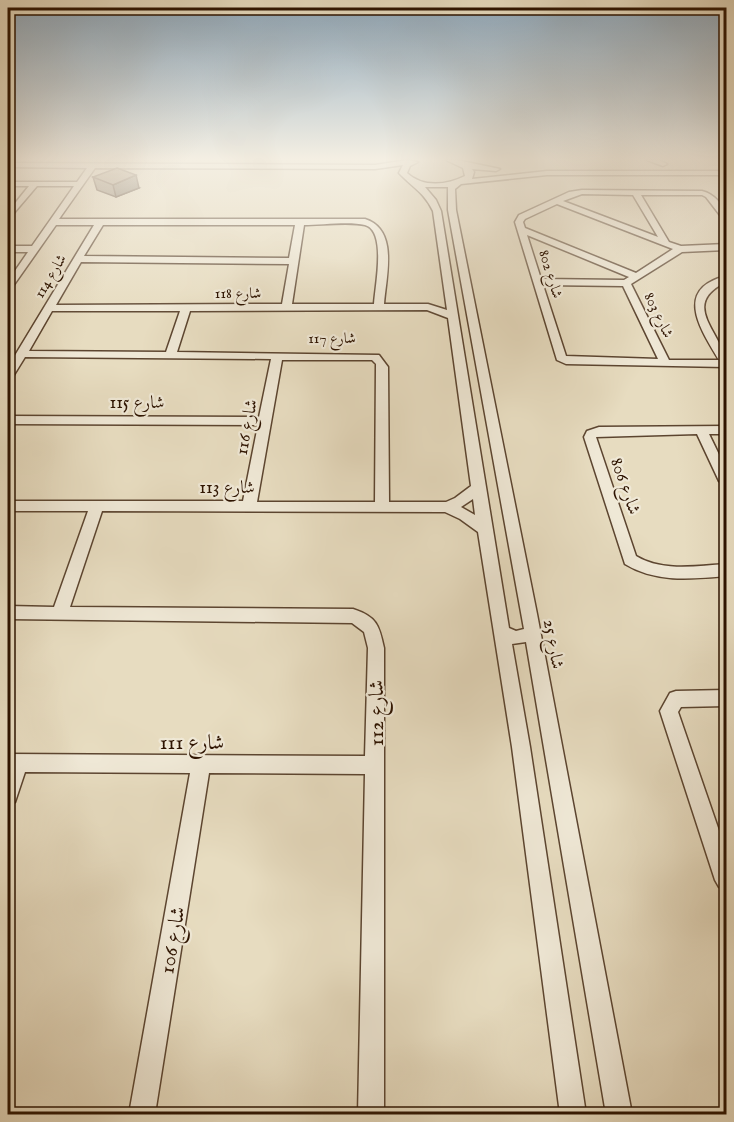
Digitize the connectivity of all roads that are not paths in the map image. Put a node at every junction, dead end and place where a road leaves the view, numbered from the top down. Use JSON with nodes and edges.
{"nodes":[{"id":1,"x":61,"y":212,"type":"edge"},
{"id":2,"x":437,"y":212,"type":"edge"},
{"id":3,"x":452,"y":212,"type":"edge"},
{"id":4,"x":532,"y":212,"type":"edge"},
{"id":5,"x":586,"y":212,"type":"edge"},
{"id":6,"x":647,"y":212,"type":"edge"},
{"id":7,"x":54,"y":222,"type":"junction"},
{"id":8,"x":100,"y":222,"type":"junction"},
{"id":9,"x":300,"y":222,"type":"junction"},
{"id":10,"x":521,"y":229,"type":"junction"},
{"id":11,"x":665,"y":242,"type":"junction"},
{"id":12,"x":726,"y":247,"type":"edge"},
{"id":13,"x":8,"y":249,"type":"edge"},
{"id":14,"x":35,"y":249,"type":"junction"},
{"id":15,"x":680,"y":249,"type":"junction"},
{"id":16,"x":78,"y":259,"type":"junction"},
{"id":17,"x":294,"y":261,"type":"junction"},
{"id":18,"x":636,"y":276,"type":"junction"},
{"id":19,"x":726,"y":279,"type":"edge"},
{"id":20,"x":538,"y":282,"type":"junction"},
{"id":21,"x":626,"y":283,"type":"junction"},
{"id":22,"x":8,"y":287,"type":"edge"},
{"id":23,"x":451,"y":296,"type":"junction"},
{"id":24,"x":48,"y":308,"type":"junction"},
{"id":25,"x":186,"y":308,"type":"junction"},
{"id":26,"x":286,"y":308,"type":"junction"},
{"id":27,"x":379,"y":308,"type":"junction"},
{"id":28,"x":428,"y":308,"type":"junction"},
{"id":29,"x":453,"y":315,"type":"junction"},
{"id":30,"x":21,"y":354,"type":"junction"},
{"id":31,"x":171,"y":354,"type":"junction"},
{"id":32,"x":277,"y":355,"type":"junction"},
{"id":33,"x":666,"y":364,"type":"junction"},
{"id":34,"x":726,"y":364,"type":"edge"},
{"id":35,"x":8,"y":376,"type":"edge"},
{"id":36,"x":8,"y":420,"type":"edge"},
{"id":37,"x":266,"y":421,"type":"junction"},
{"id":38,"x":701,"y":430,"type":"junction"},
{"id":39,"x":726,"y":430,"type":"edge"},
{"id":40,"x":726,"y":480,"type":"edge"},
{"id":41,"x":478,"y":488,"type":"junction"},
{"id":42,"x":98,"y":506,"type":"junction"},
{"id":43,"x":249,"y":506,"type":"junction"},
{"id":44,"x":8,"y":507,"type":"edge"},
{"id":45,"x":447,"y":507,"type":"junction"},
{"id":46,"x":382,"y":508,"type":"junction"},
{"id":47,"x":486,"y":530,"type":"junction"},
{"id":48,"x":726,"y":570,"type":"edge"},
{"id":49,"x":8,"y":613,"type":"edge"},
{"id":50,"x":60,"y":614,"type":"junction"},
{"id":51,"x":502,"y":632,"type":"junction"},
{"id":52,"x":532,"y":634,"type":"junction"},
{"id":53,"x":726,"y":698,"type":"edge"},
{"id":54,"x":13,"y":763,"type":"edge"},
{"id":55,"x":201,"y":765,"type":"junction"},
{"id":56,"x":376,"y":765,"type":"junction"},
{"id":57,"x":8,"y":795,"type":"edge"},
{"id":58,"x":726,"y":880,"type":"edge"},
{"id":59,"x":142,"y":1114,"type":"edge"},
{"id":60,"x":371,"y":1114,"type":"edge"},
{"id":61,"x":573,"y":1114,"type":"edge"},
{"id":62,"x":618,"y":1114,"type":"edge"}],
"edges":[{"from":1,"to":7,"type":"street"},
{"from":2,"to":23,"type":"street"},
{"from":3,"to":52,"type":"street","name":"شارع 25"},
{"from":4,"to":10,"type":"street"},
{"from":5,"to":11,"type":"street"},
{"from":6,"to":11,"type":"street"},
{"from":7,"to":8,"type":"street"},
{"from":7,"to":14,"type":"street"},
{"from":8,"to":9,"type":"street"},
{"from":8,"to":16,"type":"street","name":"شارع 114"},
{"from":9,"to":17,"type":"street"},
{"from":9,"to":27,"type":"street"},
{"from":10,"to":18,"type":"street"},
{"from":10,"to":20,"type":"street","name":"شارع 802"},
{"from":11,"to":15,"type":"street"},
{"from":12,"to":15,"type":"street","name":"شارع 803"},
{"from":13,"to":14,"type":"street"},
{"from":14,"to":22,"type":"street"},
{"from":15,"to":18,"type":"street","name":"شارع 803"},
{"from":16,"to":17,"type":"street"},
{"from":16,"to":24,"type":"street","name":"شارع 114"},
{"from":17,"to":26,"type":"street"},
{"from":18,"to":21,"type":"street","name":"شارع 803"},
{"from":19,"to":34,"type":"street"},
{"from":20,"to":21,"type":"street"},
{"from":20,"to":33,"type":"street","name":"شارع 802"},
{"from":21,"to":33,"type":"street","name":"شارع 803"},
{"from":23,"to":28,"type":"street","name":"شارع 118"},
{"from":23,"to":29,"type":"street"},
{"from":24,"to":25,"type":"street","name":"شارع 118"},
{"from":24,"to":30,"type":"street","name":"شارع 114"},
{"from":25,"to":26,"type":"street","name":"شارع 118"},
{"from":25,"to":31,"type":"street"},
{"from":26,"to":27,"type":"street","name":"شارع 118"},
{"from":27,"to":28,"type":"street","name":"شارع 118"},
{"from":28,"to":29,"type":"street","name":"شارع 118"},
{"from":29,"to":41,"type":"street"},
{"from":30,"to":31,"type":"street","name":"شارع 117"},
{"from":30,"to":35,"type":"street","name":"شارع 114"},
{"from":31,"to":32,"type":"street","name":"شارع 117"},
{"from":32,"to":37,"type":"street","name":"شارع 116"},
{"from":32,"to":46,"type":"street","name":"شارع 117"},
{"from":33,"to":34,"type":"street","name":"شارع 802"},
{"from":36,"to":37,"type":"street","name":"شارع 115"},
{"from":37,"to":43,"type":"street","name":"شارع 116"},
{"from":38,"to":39,"type":"street","name":"شارع 806"},
{"from":38,"to":40,"type":"street"},
{"from":38,"to":48,"type":"street","name":"شارع 806"},
{"from":41,"to":45,"type":"street","name":"شارع 113"},
{"from":41,"to":47,"type":"street"},
{"from":42,"to":43,"type":"street","name":"شارع 113"},
{"from":42,"to":44,"type":"street","name":"شارع 113"},
{"from":42,"to":50,"type":"street"},
{"from":43,"to":46,"type":"street","name":"شارع 113"},
{"from":45,"to":46,"type":"street","name":"شارع 113"},
{"from":45,"to":47,"type":"street","name":"شارع 113"},
{"from":47,"to":51,"type":"street"},
{"from":49,"to":50,"type":"street","name":"شارع 112"},
{"from":50,"to":56,"type":"street","name":"شارع 112"},
{"from":51,"to":52,"type":"street"},
{"from":51,"to":61,"type":"street"},
{"from":52,"to":62,"type":"street","name":"شارع 25"},
{"from":53,"to":58,"type":"street"},
{"from":54,"to":55,"type":"street","name":"شارع 111"},
{"from":54,"to":57,"type":"street"},
{"from":55,"to":56,"type":"street","name":"شارع 111"},
{"from":55,"to":59,"type":"street","name":"شارع 106"},
{"from":56,"to":60,"type":"street","name":"شارع 112"}]}
